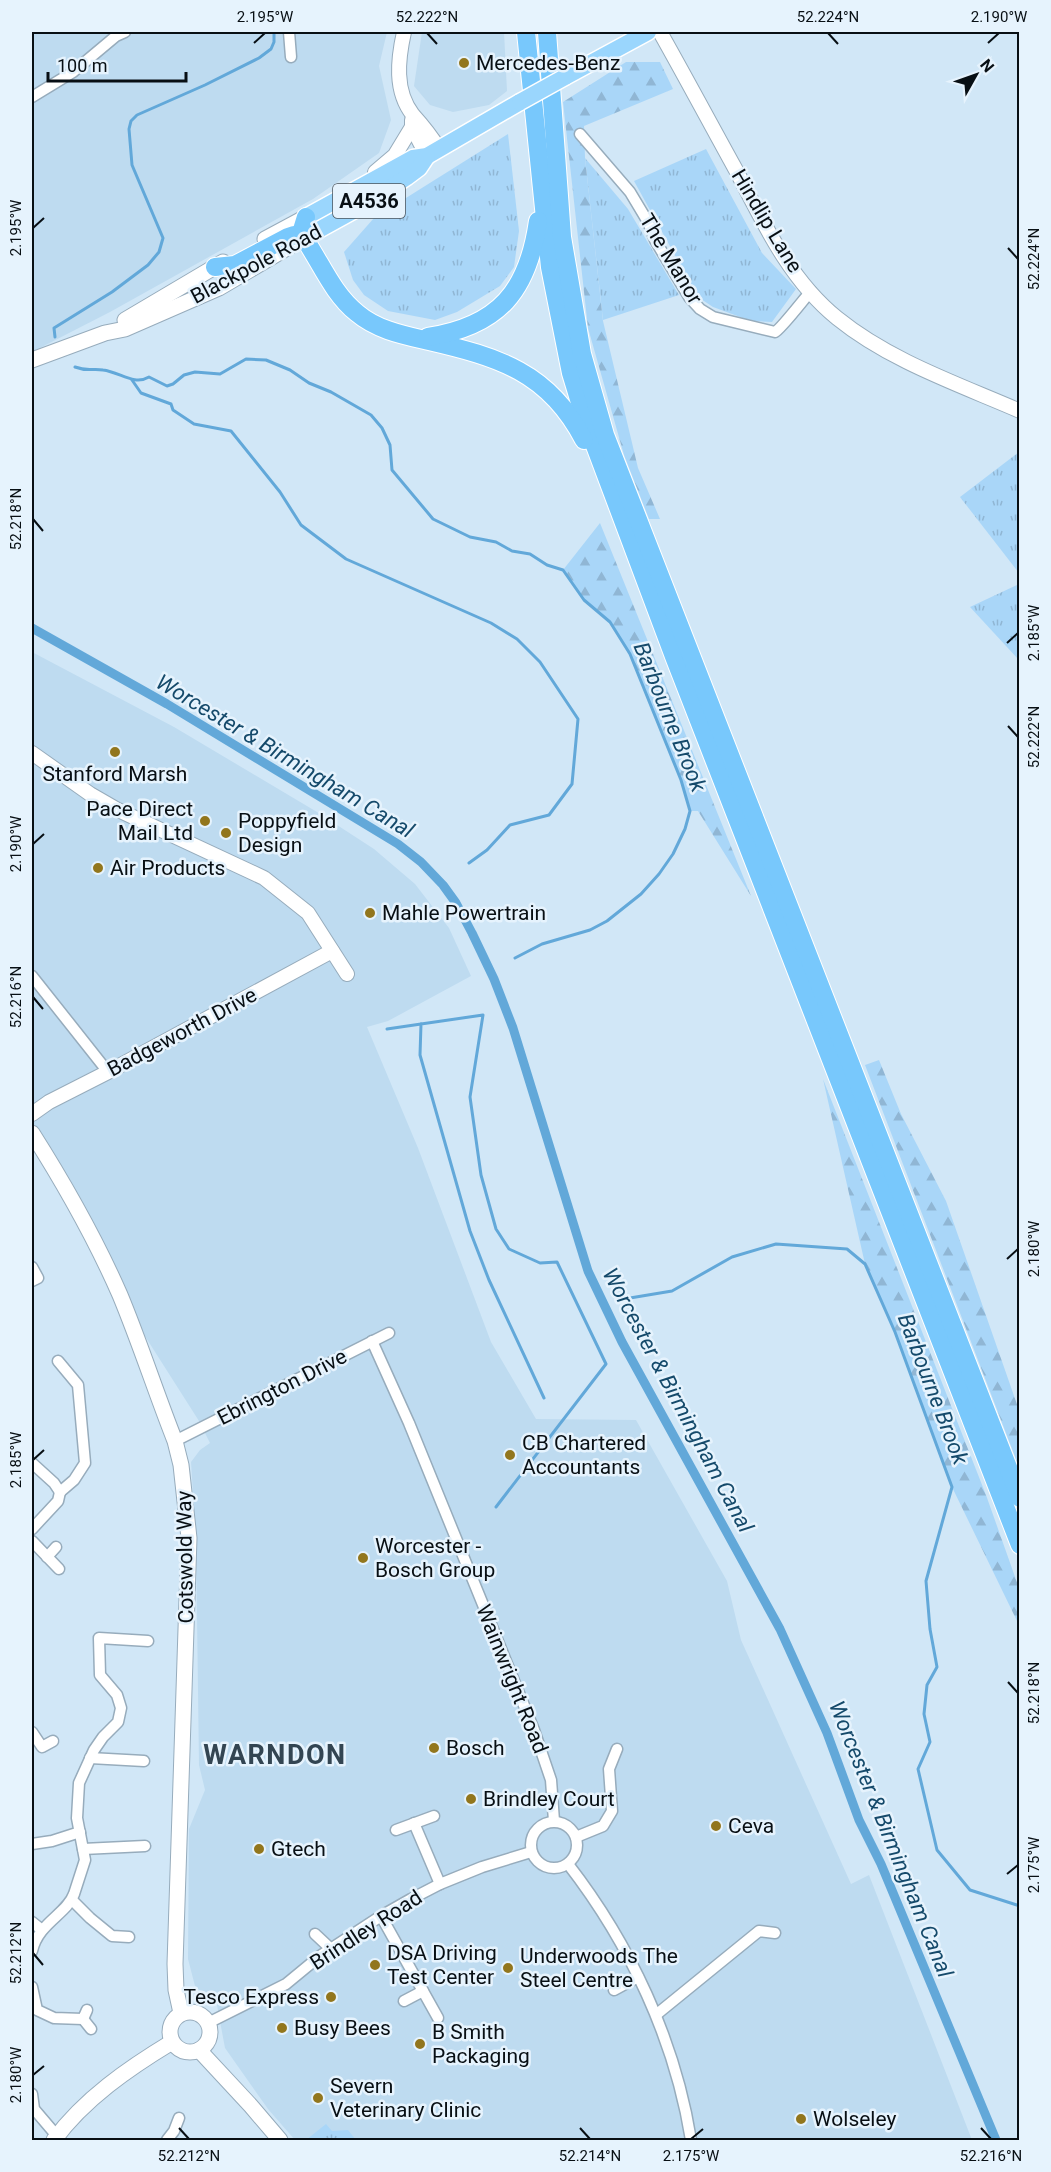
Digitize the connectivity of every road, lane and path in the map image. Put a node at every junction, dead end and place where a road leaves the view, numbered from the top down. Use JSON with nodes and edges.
{"nodes":[{"id":1,"x":124,"y":32,"type":"edge"},
{"id":2,"x":289,"y":32,"type":"edge"},
{"id":3,"x":404,"y":32,"type":"edge"},
{"id":4,"x":526,"y":32,"type":"edge"},
{"id":5,"x":648,"y":32,"type":"edge"},
{"id":6,"x":660,"y":32,"type":"edge"},
{"id":7,"x":548,"y":33,"type":"edge"},
{"id":8,"x":291,"y":57,"type":"dead end"},
{"id":9,"x":32,"y":97,"type":"edge"},
{"id":10,"x":412,"y":120,"type":"junction"},
{"id":11,"x":580,"y":134,"type":"dead end"},
{"id":12,"x":433,"y":153,"type":"junction"},
{"id":13,"x":361,"y":187,"type":"junction"},
{"id":14,"x":543,"y":200,"type":"junction"},
{"id":15,"x":306,"y":217,"type":"junction"},
{"id":16,"x":304,"y":238,"type":"junction"},
{"id":17,"x":215,"y":267,"type":"junction"},
{"id":18,"x":811,"y":291,"type":"junction"},
{"id":19,"x":105,"y":333,"type":"junction"},
{"id":20,"x":417,"y":338,"type":"junction"},
{"id":21,"x":32,"y":360,"type":"edge"},
{"id":22,"x":1020,"y":411,"type":"edge"},
{"id":23,"x":602,"y":467,"type":"junction"},
{"id":24,"x":32,"y":753,"type":"edge"},
{"id":25,"x":332,"y":951,"type":"junction"},
{"id":26,"x":347,"y":974,"type":"dead end"},
{"id":27,"x":32,"y":976,"type":"edge"},
{"id":28,"x":108,"y":1072,"type":"junction"},
{"id":29,"x":32,"y":1114,"type":"edge"},
{"id":30,"x":32,"y":1134,"type":"edge"},
{"id":31,"x":32,"y":1267,"type":"edge"},
{"id":32,"x":32,"y":1281,"type":"edge"},
{"id":33,"x":389,"y":1333,"type":"dead end"},
{"id":34,"x":372,"y":1341,"type":"junction"},
{"id":35,"x":58,"y":1361,"type":"dead end"},
{"id":36,"x":175,"y":1441,"type":"junction"},
{"id":37,"x":32,"y":1463,"type":"edge"},
{"id":38,"x":60,"y":1492,"type":"junction"},
{"id":39,"x":1020,"y":1498,"type":"edge"},
{"id":40,"x":32,"y":1529,"type":"edge"},
{"id":41,"x":32,"y":1541,"type":"edge"},
{"id":42,"x":1020,"y":1545,"type":"edge"},
{"id":43,"x":56,"y":1547,"type":"dead end"},
{"id":44,"x":47,"y":1557,"type":"junction"},
{"id":45,"x":59,"y":1569,"type":"dead end"},
{"id":46,"x":148,"y":1641,"type":"dead end"},
{"id":47,"x":32,"y":1732,"type":"edge"},
{"id":48,"x":53,"y":1741,"type":"dead end"},
{"id":49,"x":617,"y":1749,"type":"dead end"},
{"id":50,"x":90,"y":1758,"type":"junction"},
{"id":51,"x":144,"y":1761,"type":"dead end"},
{"id":52,"x":434,"y":1816,"type":"dead end"},
{"id":53,"x":554,"y":1821,"type":"junction"},
{"id":54,"x":414,"y":1823,"type":"junction"},
{"id":55,"x":396,"y":1830,"type":"dead end"},
{"id":56,"x":80,"y":1832,"type":"junction"},
{"id":57,"x":576,"y":1837,"type":"junction"},
{"id":58,"x":32,"y":1844,"type":"edge"},
{"id":59,"x":146,"y":1846,"type":"dead end"},
{"id":60,"x":83,"y":1850,"type":"junction"},
{"id":61,"x":531,"y":1852,"type":"junction"},
{"id":62,"x":568,"y":1864,"type":"junction"},
{"id":63,"x":440,"y":1884,"type":"junction"},
{"id":64,"x":72,"y":1900,"type":"junction"},
{"id":65,"x":381,"y":1916,"type":"junction"},
{"id":66,"x":32,"y":1922,"type":"edge"},
{"id":67,"x":42,"y":1930,"type":"junction"},
{"id":68,"x":775,"y":1933,"type":"dead end"},
{"id":69,"x":315,"y":1934,"type":"dead end"},
{"id":70,"x":129,"y":1937,"type":"dead end"},
{"id":71,"x":331,"y":1949,"type":"junction"},
{"id":72,"x":32,"y":1951,"type":"edge"},
{"id":73,"x":638,"y":1977,"type":"junction"},
{"id":74,"x":32,"y":1987,"type":"edge"},
{"id":75,"x":614,"y":1990,"type":"dead end"},
{"id":76,"x":423,"y":1991,"type":"junction"},
{"id":77,"x":404,"y":2001,"type":"dead end"},
{"id":78,"x":34,"y":2006,"type":"edge"},
{"id":79,"x":181,"y":2013,"type":"junction"},
{"id":80,"x":657,"y":2014,"type":"junction"},
{"id":81,"x":438,"y":2018,"type":"dead end"},
{"id":82,"x":208,"y":2023,"type":"junction"},
{"id":83,"x":91,"y":2030,"type":"dead end"},
{"id":84,"x":172,"y":2042,"type":"junction"},
{"id":85,"x":199,"y":2050,"type":"junction"},
{"id":86,"x":32,"y":2094,"type":"edge"},
{"id":87,"x":179,"y":2118,"type":"dead end"},
{"id":88,"x":55,"y":2138,"type":"edge"},
{"id":89,"x":167,"y":2140,"type":"edge"},
{"id":90,"x":280,"y":2140,"type":"edge"},
{"id":91,"x":691,"y":2140,"type":"edge"}],
"edges":[{"from":1,"to":9,"type":"street"},
{"from":2,"to":8,"type":"street"},
{"from":3,"to":10,"type":"street"},
{"from":4,"to":14,"type":"highway"},
{"from":5,"to":12,"type":"main road","name":"Blackpole Road","number":"A4536","bridge":true},
{"from":6,"to":18,"type":"street","name":"Hindlip Lane"},
{"from":7,"to":39,"type":"highway"},
{"from":10,"to":12,"type":"street"},
{"from":10,"to":13,"type":"street"},
{"from":11,"to":18,"type":"street","name":"The Manor"},
{"from":12,"to":13,"type":"main road","name":"Blackpole Road","number":"A4536"},
{"from":12,"to":16,"type":"main road","name":"Blackpole Road","number":"A4536"},
{"from":13,"to":15,"type":"main road","name":"Blackpole Road","number":"A4536"},
{"from":14,"to":20,"type":"highway"},
{"from":14,"to":23,"type":"highway"},
{"from":15,"to":16,"type":"highway"},
{"from":15,"to":17,"type":"main road","name":"Blackpole Road"},
{"from":16,"to":17,"type":"highway"},
{"from":16,"to":19,"type":"main road","name":"Blackpole Road"},
{"from":16,"to":20,"type":"highway"},
{"from":17,"to":19,"type":"main road","name":"Blackpole Road"},
{"from":18,"to":22,"type":"street","name":"Hindlip Lane"},
{"from":19,"to":21,"type":"main road","name":"Blackpole Road"},
{"from":20,"to":23,"type":"highway"},
{"from":23,"to":42,"type":"highway"},
{"from":24,"to":25,"type":"street"},
{"from":25,"to":26,"type":"street"},
{"from":25,"to":28,"type":"street","name":"Badgeworth Drive"},
{"from":27,"to":28,"type":"street"},
{"from":28,"to":29,"type":"street","name":"Badgeworth Drive"},
{"from":30,"to":36,"type":"main road","name":"Cotswold Way"},
{"from":31,"to":32,"type":"street"},
{"from":33,"to":34,"type":"street","name":"Ebrington Drive"},
{"from":34,"to":36,"type":"street","name":"Ebrington Drive"},
{"from":34,"to":53,"type":"street","name":"Wainwright Road"},
{"from":35,"to":38,"type":"street"},
{"from":36,"to":79,"type":"main road","name":"Cotswold Way"},
{"from":37,"to":38,"type":"street"},
{"from":38,"to":40,"type":"street"},
{"from":41,"to":44,"type":"street"},
{"from":43,"to":44,"type":"street"},
{"from":44,"to":45,"type":"street"},
{"from":46,"to":50,"type":"street"},
{"from":47,"to":48,"type":"street"},
{"from":49,"to":57,"type":"street"},
{"from":50,"to":51,"type":"street"},
{"from":50,"to":56,"type":"street"},
{"from":52,"to":54,"type":"street"},
{"from":53,"to":57,"type":"street"},
{"from":53,"to":61,"type":"street"},
{"from":54,"to":55,"type":"street"},
{"from":54,"to":63,"type":"street"},
{"from":56,"to":58,"type":"street"},
{"from":56,"to":60,"type":"street"},
{"from":57,"to":62,"type":"street"},
{"from":59,"to":60,"type":"street"},
{"from":60,"to":64,"type":"street"},
{"from":61,"to":62,"type":"street"},
{"from":61,"to":63,"type":"street","name":"Brindley Road"},
{"from":62,"to":73,"type":"street"},
{"from":63,"to":65,"type":"street","name":"Brindley Road"},
{"from":64,"to":67,"type":"street"},
{"from":64,"to":70,"type":"street"},
{"from":65,"to":71,"type":"street","name":"Brindley Road"},
{"from":65,"to":76,"type":"street"},
{"from":66,"to":67,"type":"street"},
{"from":67,"to":72,"type":"street"},
{"from":68,"to":80,"type":"street"},
{"from":69,"to":71,"type":"street"},
{"from":71,"to":82,"type":"street","name":"Brindley Road"},
{"from":73,"to":75,"type":"street"},
{"from":73,"to":80,"type":"street"},
{"from":74,"to":78,"type":"street"},
{"from":76,"to":77,"type":"street"},
{"from":76,"to":81,"type":"street"},
{"from":78,"to":83,"type":"street"},
{"from":79,"to":82,"type":"main road"},
{"from":79,"to":84,"type":"main road"},
{"from":80,"to":91,"type":"street"},
{"from":82,"to":85,"type":"main road"},
{"from":84,"to":85,"type":"main road"},
{"from":84,"to":88,"type":"main road"},
{"from":85,"to":90,"type":"main road"},
{"from":86,"to":88,"type":"street"},
{"from":87,"to":89,"type":"street"}]}
